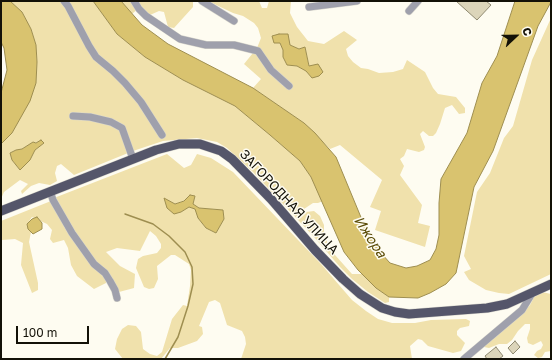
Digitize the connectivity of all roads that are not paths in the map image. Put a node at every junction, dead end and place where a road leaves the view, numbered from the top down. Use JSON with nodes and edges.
{"nodes":[{"id":1,"x":64,"y":1,"type":"edge"},
{"id":2,"x":134,"y":1,"type":"edge"},
{"id":3,"x":202,"y":1,"type":"edge"},
{"id":4,"x":357,"y":1,"type":"edge"},
{"id":5,"x":418,"y":1,"type":"edge"},
{"id":6,"x":309,"y":7,"type":"dead end"},
{"id":7,"x":409,"y":11,"type":"dead end"},
{"id":8,"x":234,"y":21,"type":"dead end"},
{"id":9,"x":289,"y":86,"type":"dead end"},
{"id":10,"x":73,"y":116,"type":"dead end"},
{"id":11,"x":162,"y":135,"type":"dead end"},
{"id":12,"x":133,"y":159,"type":"junction"},
{"id":13,"x":50,"y":191,"type":"junction"},
{"id":14,"x":1,"y":211,"type":"edge"},
{"id":15,"x":551,"y":284,"type":"edge"},
{"id":16,"x":534,"y":292,"type":"junction"},
{"id":17,"x":117,"y":298,"type":"dead end"},
{"id":18,"x":464,"y":359,"type":"edge"}],
"edges":[{"from":1,"to":11,"type":"street"},
{"from":2,"to":9,"type":"street"},
{"from":3,"to":8,"type":"street"},
{"from":4,"to":6,"type":"street"},
{"from":5,"to":7,"type":"street"},
{"from":10,"to":12,"type":"street"},
{"from":12,"to":13,"type":"main road","name":"ЗАГОРОДНАЯ УЛИЦА"},
{"from":12,"to":16,"type":"main road","name":"ЗАГОРОДНАЯ УЛИЦА"},
{"from":13,"to":14,"type":"main road","name":"ЗАГОРОДНАЯ УЛИЦА"},
{"from":13,"to":17,"type":"street"},
{"from":15,"to":16,"type":"main road","name":"ЗАГОРОДНАЯ УЛИЦА"},
{"from":16,"to":18,"type":"street"}]}
